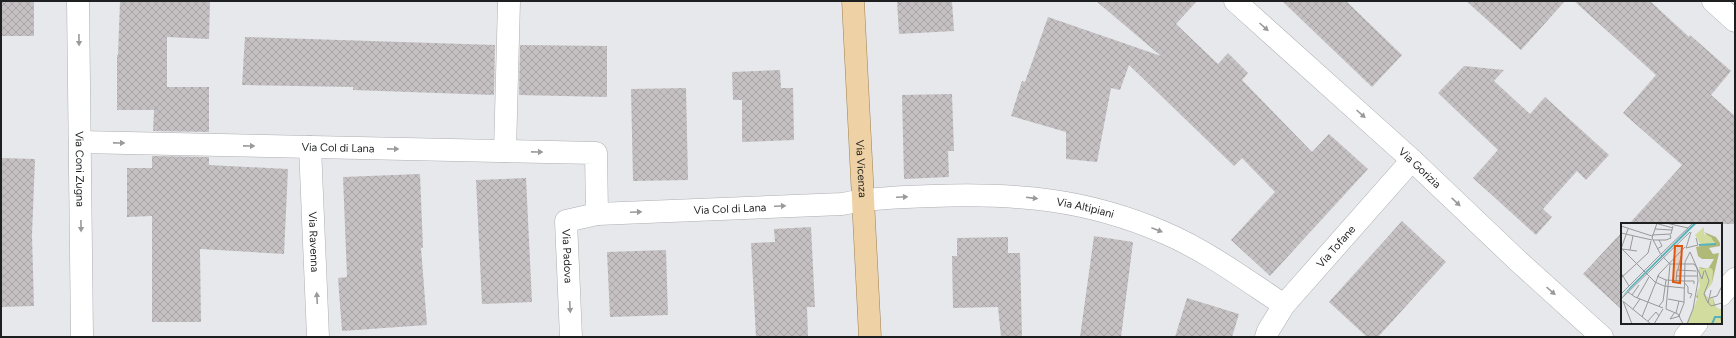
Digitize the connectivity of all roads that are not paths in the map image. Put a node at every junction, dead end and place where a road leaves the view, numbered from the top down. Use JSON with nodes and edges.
{"nodes":[{"id":1,"x":78,"y":1,"type":"edge"},
{"id":2,"x":509,"y":1,"type":"edge"},
{"id":3,"x":853,"y":1,"type":"edge"},
{"id":4,"x":1235,"y":1,"type":"edge"},
{"id":5,"x":1713,"y":1,"type":"edge"},
{"id":6,"x":1735,"y":21,"type":"edge"},
{"id":7,"x":80,"y":142,"type":"junction"},
{"id":8,"x":310,"y":147,"type":"junction"},
{"id":9,"x":505,"y":151,"type":"junction"},
{"id":10,"x":1412,"y":160,"type":"junction"},
{"id":11,"x":863,"y":200,"type":"junction"},
{"id":12,"x":597,"y":214,"type":"junction"},
{"id":13,"x":1735,"y":279,"type":"edge"},
{"id":14,"x":1722,"y":295,"type":"edge"},
{"id":15,"x":1284,"y":305,"type":"junction"},
{"id":16,"x":1696,"y":324,"type":"edge"},
{"id":17,"x":82,"y":337,"type":"edge"},
{"id":18,"x":318,"y":337,"type":"edge"},
{"id":19,"x":571,"y":337,"type":"edge"},
{"id":20,"x":870,"y":337,"type":"edge"},
{"id":21,"x":1266,"y":337,"type":"edge"},
{"id":22,"x":1602,"y":337,"type":"edge"},
{"id":23,"x":1685,"y":337,"type":"edge"}],
"edges":[{"from":1,"to":7,"type":"street","name":"Via Coni Zugna","one_way":true},
{"from":2,"to":9,"type":"street"},
{"from":3,"to":11,"type":"main road","name":"Via Vicenza"},
{"from":4,"to":10,"type":"street","name":"Via Gorizia","one_way":true},
{"from":5,"to":6,"type":"street"},
{"from":7,"to":8,"type":"street","name":"Via Col di Lana","one_way":true},
{"from":7,"to":17,"type":"street","name":"Via Coni Zugna","one_way":true},
{"from":8,"to":9,"type":"street","name":"Via Col di Lana","one_way":true},
{"from":18,"to":8,"type":"street","name":"Via Ravenna","one_way":true},
{"from":9,"to":12,"type":"street","name":"Via Col di Lana","one_way":true},
{"from":10,"to":15,"type":"street","name":"Via Tofane"},
{"from":10,"to":22,"type":"street","name":"Via Gorizia","one_way":true},
{"from":12,"to":11,"type":"street","name":"Via Col di Lana","one_way":true},
{"from":11,"to":15,"type":"street","name":"Via Altipiani","one_way":true},
{"from":11,"to":20,"type":"main road","name":"Via Vicenza"},
{"from":12,"to":19,"type":"street","name":"Via Padova","one_way":true},
{"from":13,"to":14,"type":"street"},
{"from":15,"to":21,"type":"street","name":"Via Tofane"},
{"from":16,"to":23,"type":"street"}]}
